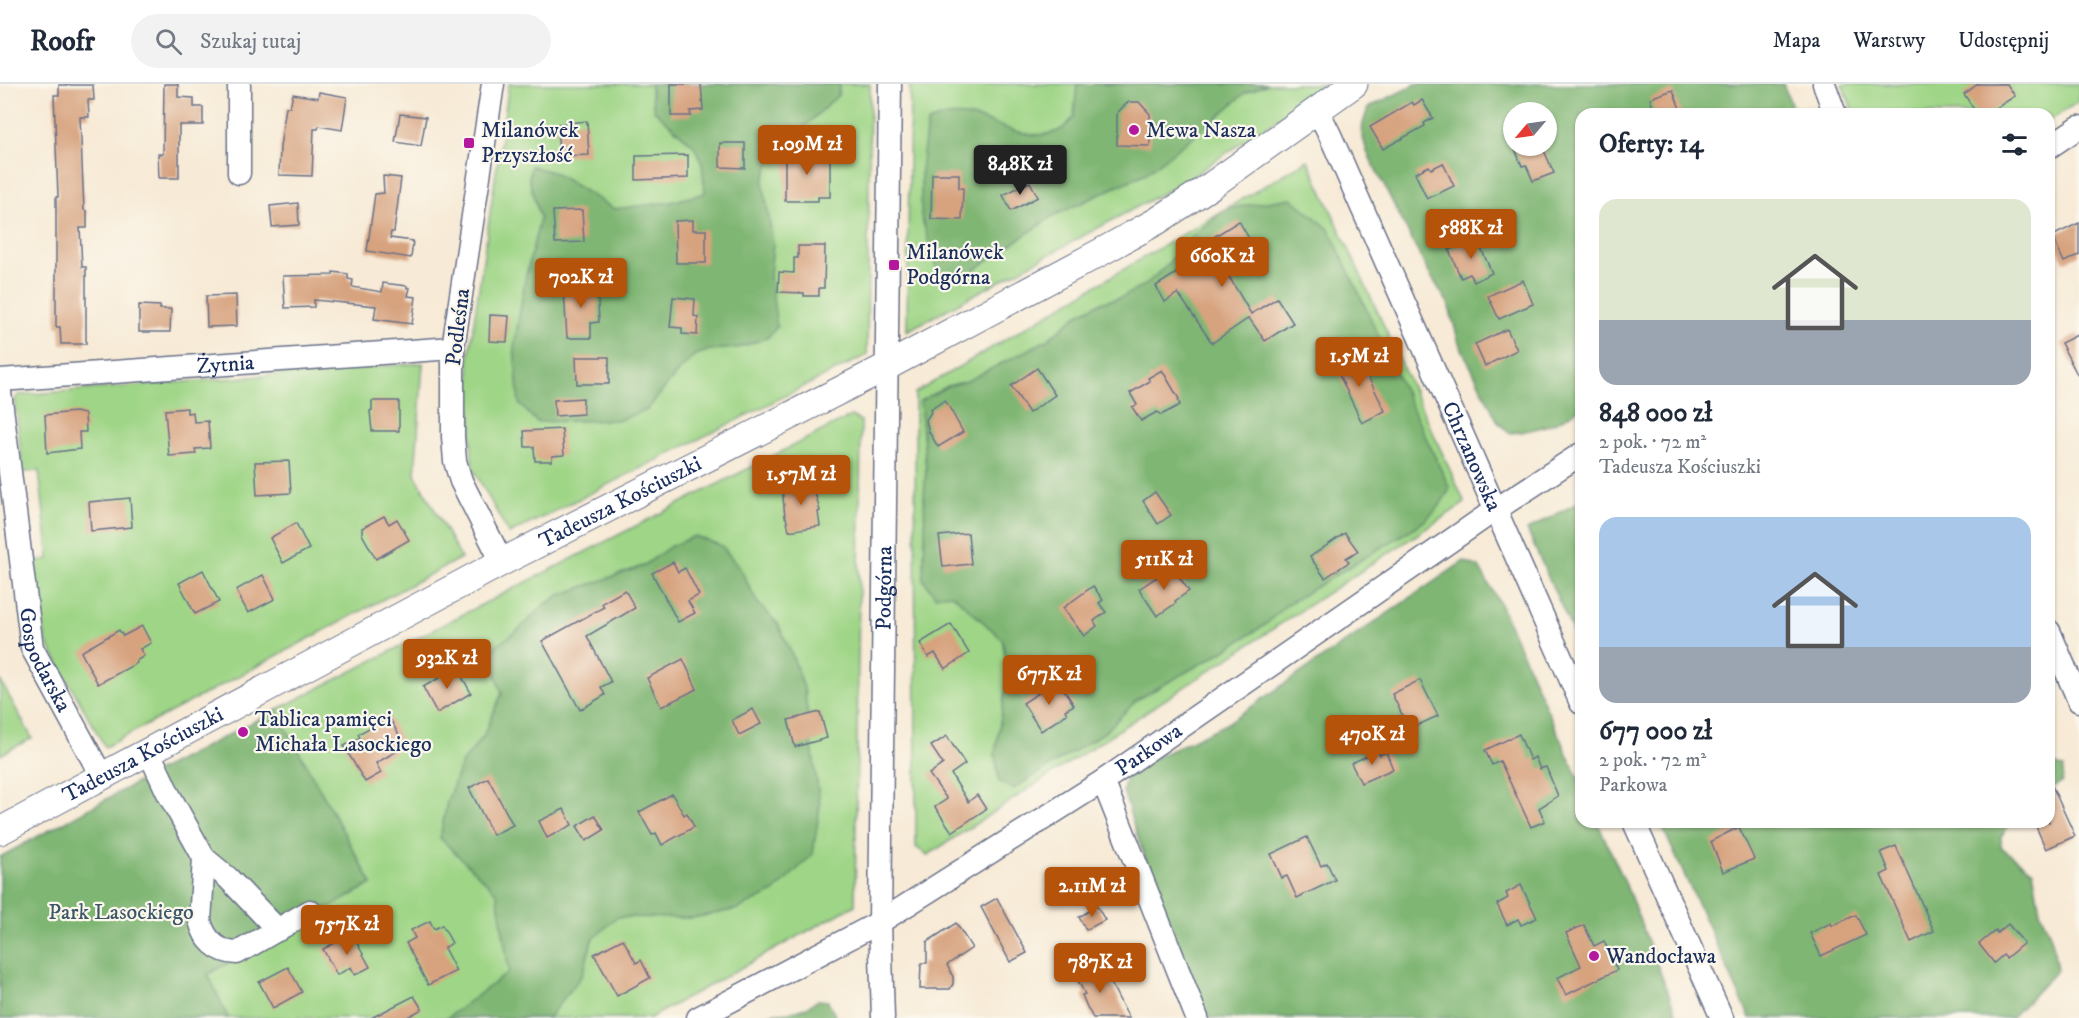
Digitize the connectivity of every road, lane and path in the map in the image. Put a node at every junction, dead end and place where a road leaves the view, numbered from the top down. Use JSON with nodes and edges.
{"nodes":[{"id":1,"x":239,"y":84,"type":"edge"},
{"id":2,"x":493,"y":84,"type":"edge"},
{"id":3,"x":890,"y":84,"type":"edge"},
{"id":4,"x":1354,"y":84,"type":"edge"},
{"id":5,"x":1824,"y":84,"type":"edge"},
{"id":6,"x":1833,"y":108,"type":"edge"},
{"id":7,"x":1317,"y":111,"type":"junction"},
{"id":8,"x":2079,"y":127,"type":"edge"},
{"id":9,"x":2055,"y":143,"type":"edge"},
{"id":10,"x":239,"y":174,"type":"dead end"},
{"id":11,"x":453,"y":348,"type":"junction"},
{"id":12,"x":886,"y":367,"type":"junction"},
{"id":13,"x":0,"y":380,"type":"edge"},
{"id":14,"x":0,"y":392,"type":"edge"},
{"id":15,"x":1575,"y":458,"type":"edge"},
{"id":16,"x":1495,"y":510,"type":"junction"},
{"id":17,"x":502,"y":562,"type":"junction"},
{"id":18,"x":2055,"y":645,"type":"edge"},
{"id":19,"x":1575,"y":690,"type":"edge"},
{"id":20,"x":2079,"y":701,"type":"edge"},
{"id":21,"x":148,"y":750,"type":"junction"},
{"id":22,"x":101,"y":775,"type":"junction"},
{"id":23,"x":1103,"y":781,"type":"junction"},
{"id":24,"x":1637,"y":828,"type":"edge"},
{"id":25,"x":0,"y":831,"type":"edge"},
{"id":26,"x":204,"y":858,"type":"junction"},
{"id":27,"x":310,"y":911,"type":"dead end"},
{"id":28,"x":880,"y":922,"type":"junction"},
{"id":29,"x":278,"y":930,"type":"junction"},
{"id":30,"x":698,"y":1018,"type":"edge"},
{"id":31,"x":883,"y":1018,"type":"edge"},
{"id":32,"x":1197,"y":1018,"type":"edge"},
{"id":33,"x":1722,"y":1018,"type":"edge"}],
"edges":[{"from":1,"to":10,"type":"street"},
{"from":2,"to":11,"type":"street","name":"Podleśna"},
{"from":3,"to":12,"type":"street","name":"Podgórna"},
{"from":4,"to":7,"type":"street","name":"Tadeusza Kościuszki"},
{"from":5,"to":6,"type":"street"},
{"from":7,"to":12,"type":"street","name":"Tadeusza Kościuszki"},
{"from":7,"to":16,"type":"street","name":"Chrzanowska"},
{"from":8,"to":9,"type":"street"},
{"from":11,"to":13,"type":"street","name":"Żytnia"},
{"from":11,"to":17,"type":"street","name":"Podleśna"},
{"from":12,"to":17,"type":"street","name":"Tadeusza Kościuszki"},
{"from":12,"to":28,"type":"street","name":"Podgórna"},
{"from":14,"to":22,"type":"street","name":"Gospodarska"},
{"from":15,"to":16,"type":"street","name":"Parkowa"},
{"from":16,"to":19,"type":"street","name":"Chrzanowska"},
{"from":16,"to":23,"type":"street","name":"Parkowa"},
{"from":17,"to":21,"type":"street","name":"Tadeusza Kościuszki"},
{"from":18,"to":20,"type":"street"},
{"from":21,"to":22,"type":"street","name":"Tadeusza Kościuszki"},
{"from":21,"to":26,"type":"street"},
{"from":22,"to":25,"type":"street","name":"Tadeusza Kościuszki"},
{"from":23,"to":28,"type":"street","name":"Parkowa"},
{"from":23,"to":32,"type":"street"},
{"from":24,"to":33,"type":"street"},
{"from":26,"to":29,"type":"street"},
{"from":26,"to":29,"type":"street"},
{"from":27,"to":29,"type":"street"},
{"from":28,"to":30,"type":"street","name":"Parkowa"},
{"from":28,"to":31,"type":"street","name":"Podgórna"}]}
